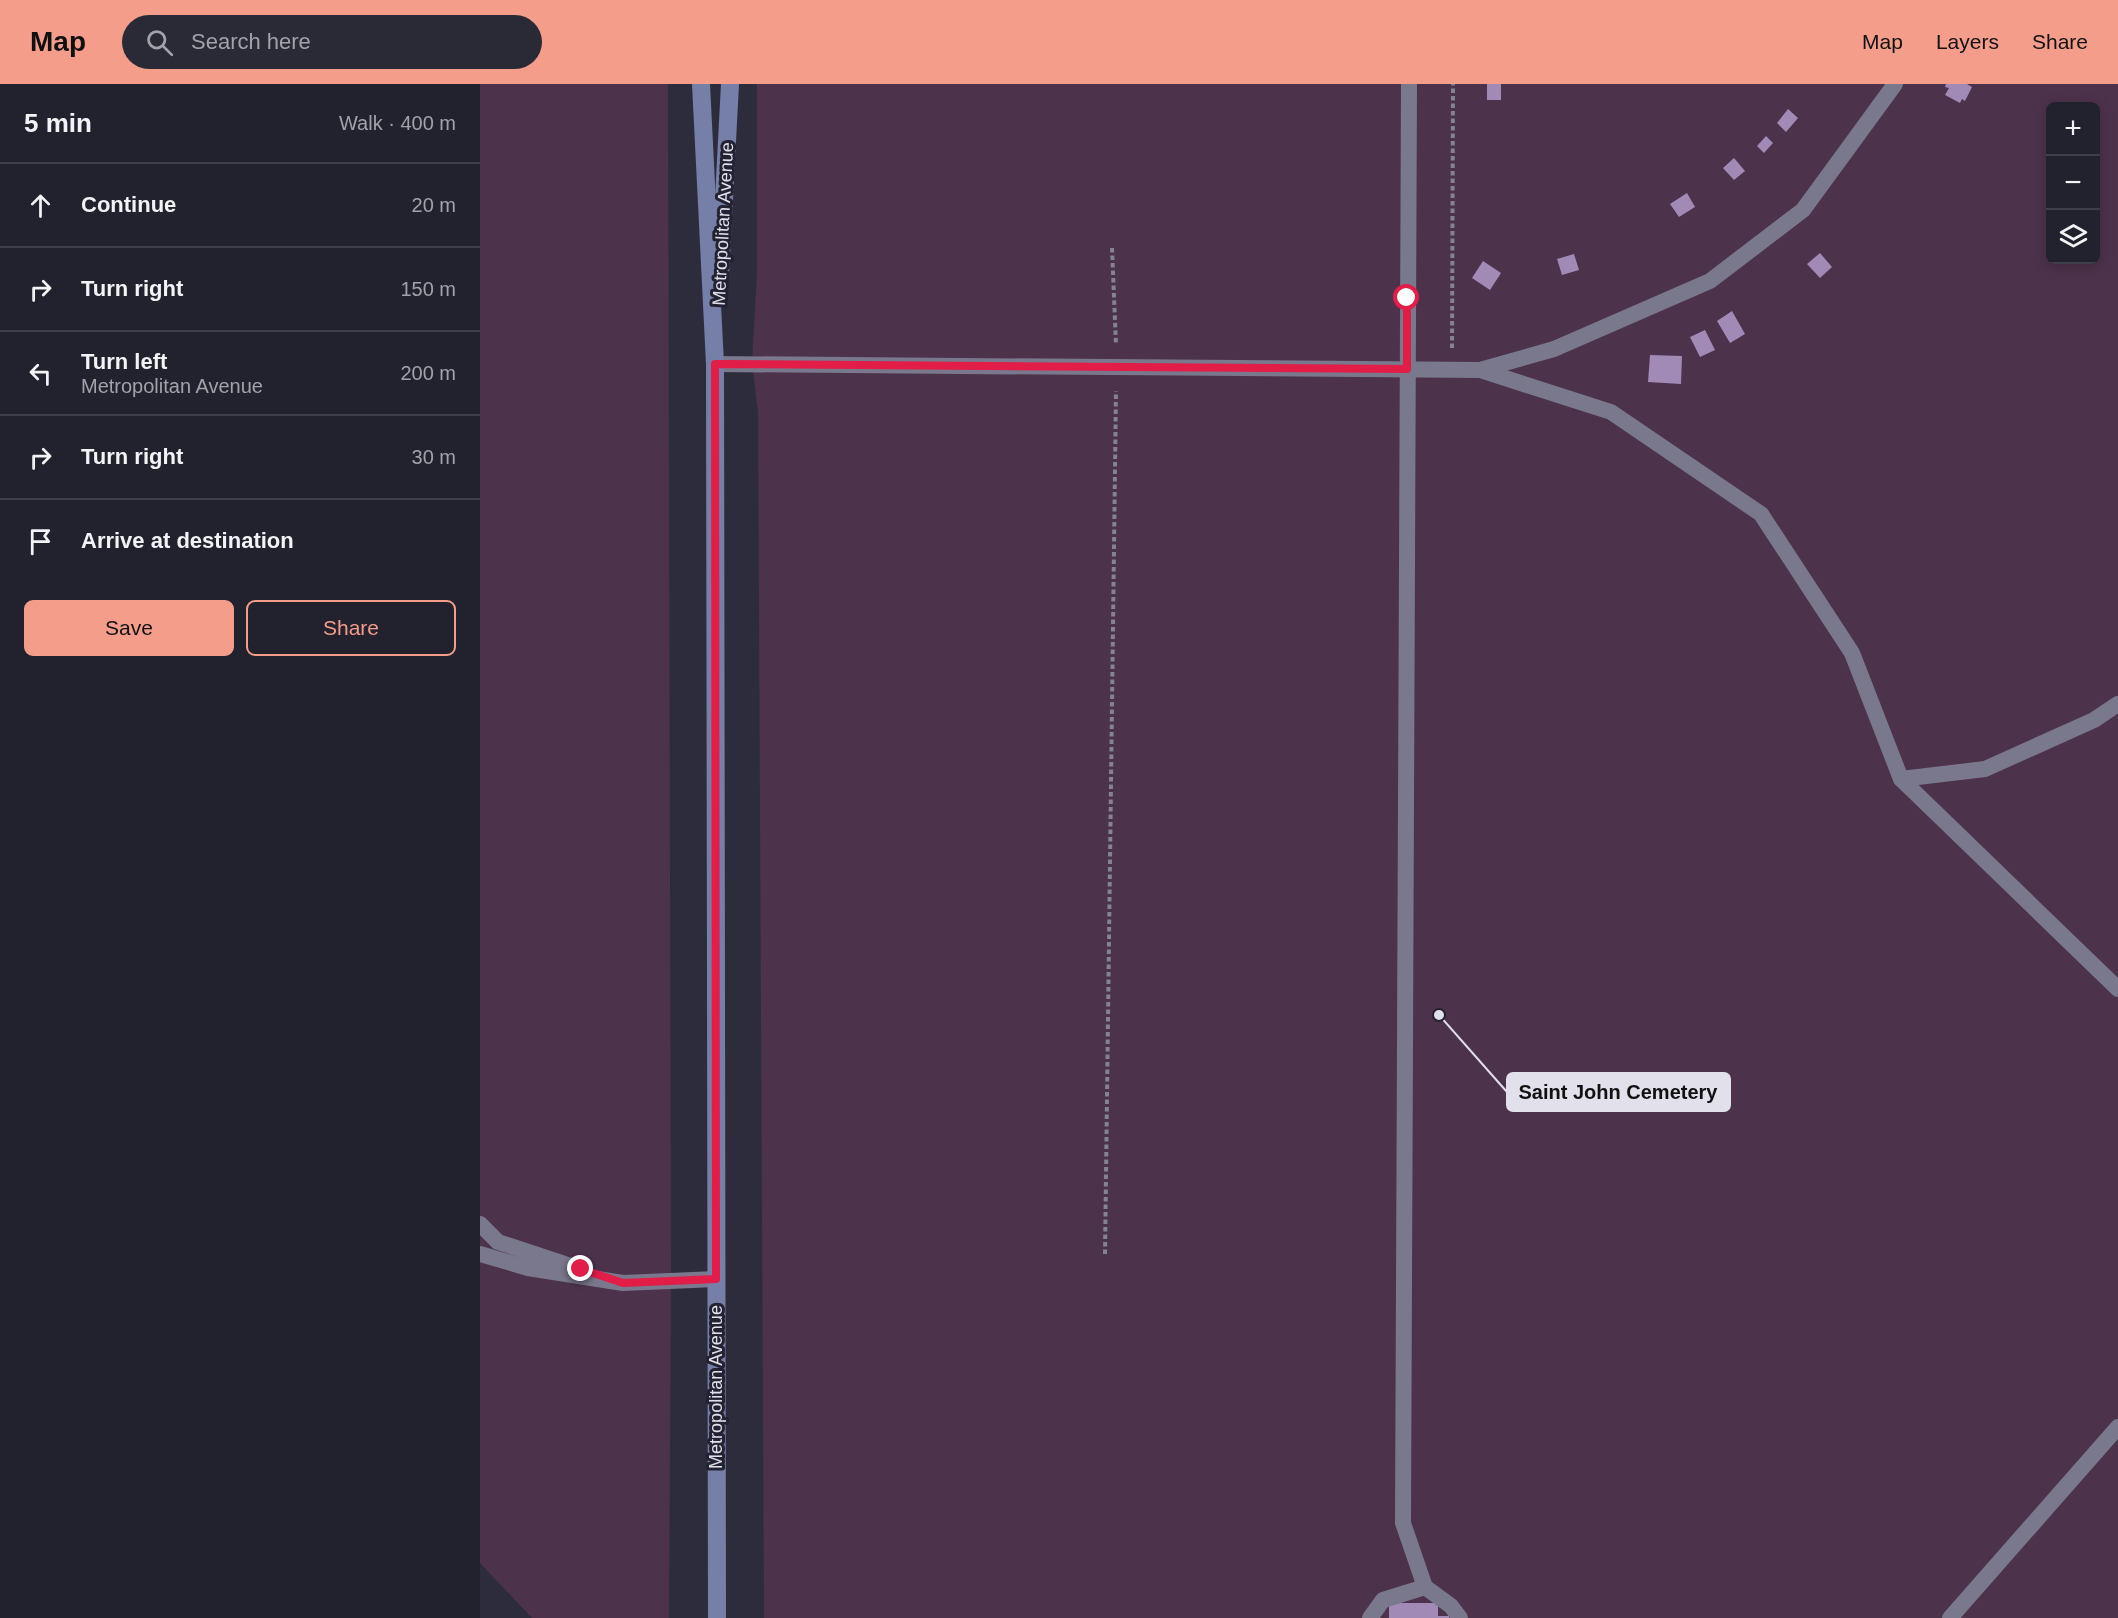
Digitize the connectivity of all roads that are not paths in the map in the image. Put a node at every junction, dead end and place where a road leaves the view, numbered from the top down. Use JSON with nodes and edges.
{"nodes":[{"id":1,"x":701,"y":84,"type":"edge"},
{"id":2,"x":730,"y":84,"type":"edge"},
{"id":3,"x":1408,"y":84,"type":"edge"},
{"id":4,"x":1894,"y":84,"type":"edge"},
{"id":5,"x":715,"y":364,"type":"junction"},
{"id":6,"x":1407,"y":369,"type":"junction"},
{"id":7,"x":1480,"y":370,"type":"junction"},
{"id":8,"x":2118,"y":704,"type":"edge"},
{"id":9,"x":1901,"y":779,"type":"junction"},
{"id":10,"x":2118,"y":989,"type":"edge"},
{"id":11,"x":480,"y":1224,"type":"edge"},
{"id":12,"x":480,"y":1254,"type":"edge"},
{"id":13,"x":716,"y":1279,"type":"junction"},
{"id":14,"x":623,"y":1283,"type":"junction"},
{"id":15,"x":2118,"y":1427,"type":"edge"},
{"id":16,"x":1425,"y":1587,"type":"junction"},
{"id":17,"x":717,"y":1618,"type":"edge"},
{"id":18,"x":1370,"y":1618,"type":"edge"},
{"id":19,"x":1460,"y":1618,"type":"edge"},
{"id":20,"x":1950,"y":1618,"type":"edge"}],
"edges":[{"from":1,"to":5,"type":"main road","name":"Metropolitan Avenue"},
{"from":2,"to":5,"type":"main road","name":"Metropolitan Avenue"},
{"from":3,"to":6,"type":"lane"},
{"from":4,"to":7,"type":"lane"},
{"from":5,"to":6,"type":"lane"},
{"from":5,"to":13,"type":"main road","name":"Metropolitan Avenue"},
{"from":6,"to":7,"type":"lane"},
{"from":6,"to":16,"type":"lane"},
{"from":7,"to":9,"type":"lane"},
{"from":8,"to":9,"type":"lane"},
{"from":9,"to":10,"type":"lane"},
{"from":11,"to":14,"type":"lane"},
{"from":12,"to":14,"type":"lane"},
{"from":13,"to":14,"type":"lane"},
{"from":13,"to":17,"type":"main road","name":"Metropolitan Avenue"},
{"from":15,"to":20,"type":"lane"},
{"from":16,"to":18,"type":"lane"},
{"from":16,"to":19,"type":"lane"}]}
